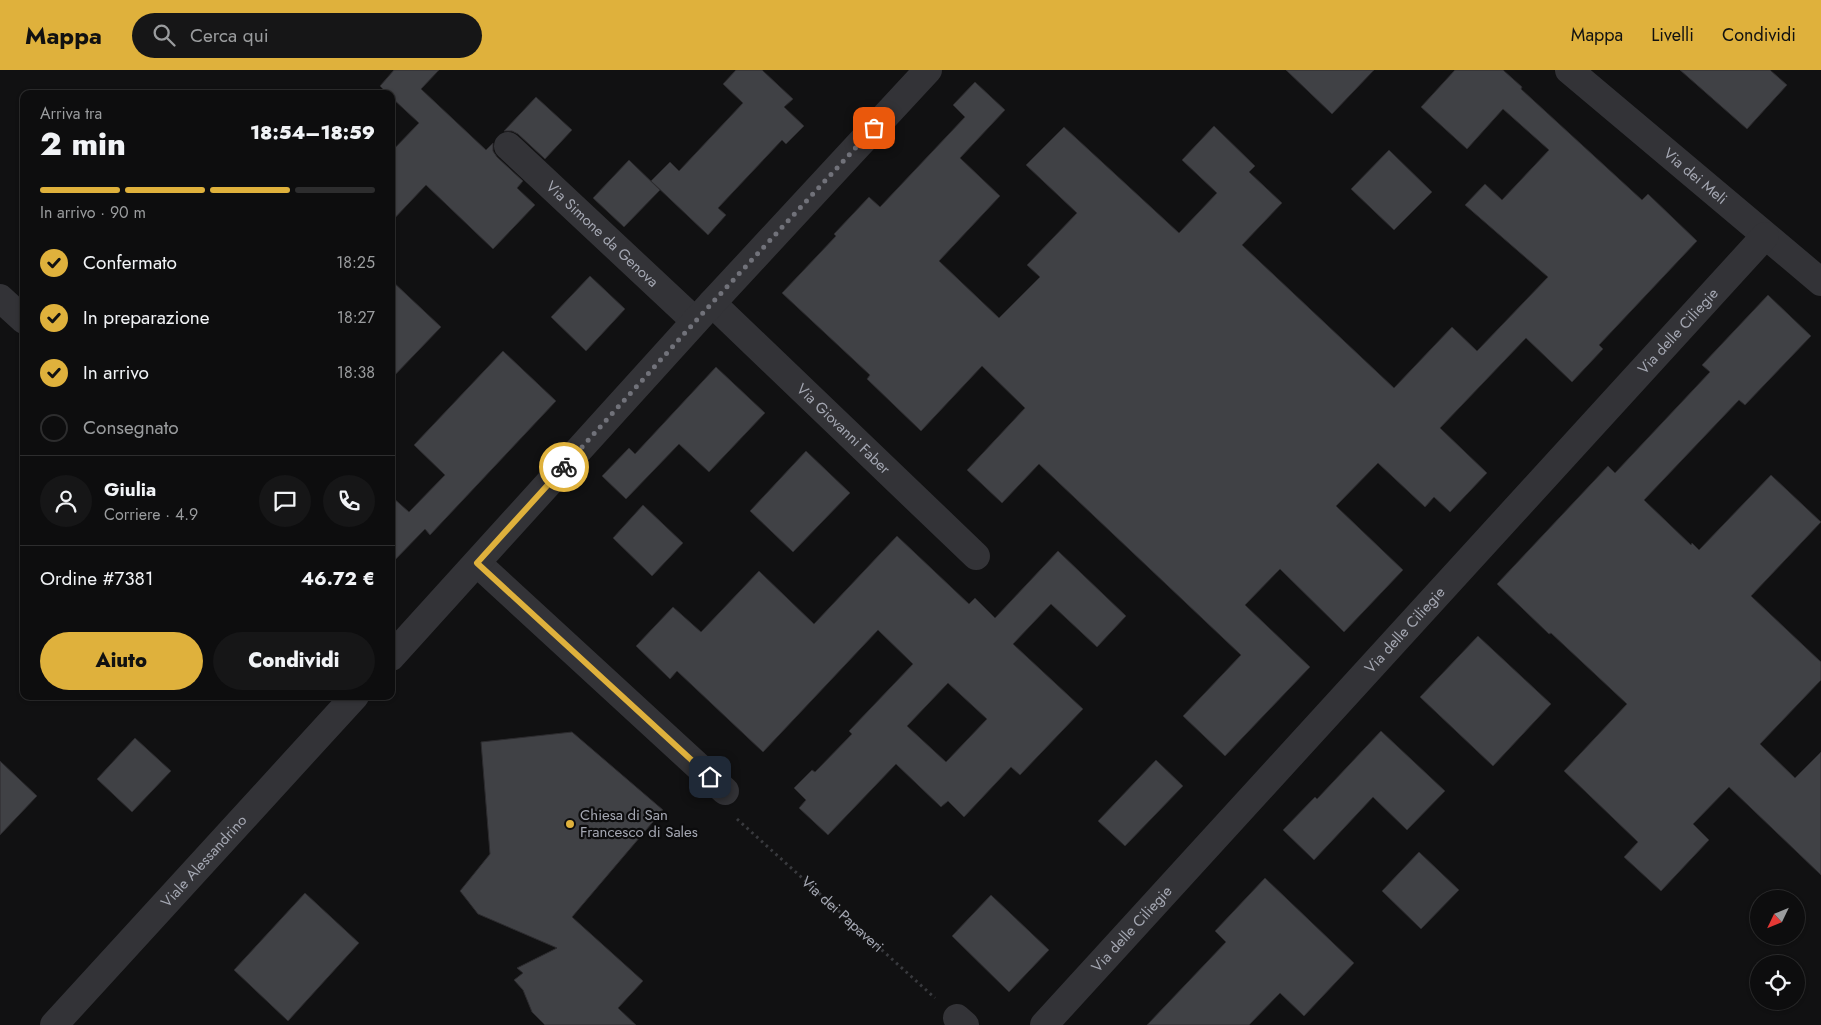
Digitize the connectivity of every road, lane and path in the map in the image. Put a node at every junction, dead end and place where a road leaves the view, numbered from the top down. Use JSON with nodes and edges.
{"nodes":[{"id":1,"x":928,"y":70,"type":"edge"},
{"id":2,"x":1569,"y":70,"type":"edge"},
{"id":3,"x":508,"y":146,"type":"dead end"},
{"id":4,"x":1765,"y":236,"type":"junction"},
{"id":5,"x":1821,"y":282,"type":"edge"},
{"id":6,"x":0,"y":298,"type":"edge"},
{"id":7,"x":703,"y":312,"type":"junction"},
{"id":8,"x":20,"y":316,"type":"edge"},
{"id":9,"x":976,"y":556,"type":"dead end"},
{"id":10,"x":477,"y":563,"type":"junction"},
{"id":11,"x":395,"y":653,"type":"edge"},
{"id":12,"x":352,"y":700,"type":"edge"},
{"id":13,"x":725,"y":791,"type":"dead end"},
{"id":14,"x":735,"y":817,"type":"dead end"},
{"id":15,"x":961,"y":1022,"type":"edge"},
{"id":16,"x":54,"y":1025,"type":"edge"},
{"id":17,"x":1044,"y":1025,"type":"edge"}],
"edges":[{"from":1,"to":7,"type":"street"},
{"from":2,"to":4,"type":"street","name":"Via dei Meli"},
{"from":3,"to":7,"type":"street","name":"Via Simone da Genova"},
{"from":4,"to":5,"type":"street","name":"Via dei Meli"},
{"from":4,"to":17,"type":"street","name":"Via delle Ciliegie"},
{"from":6,"to":8,"type":"street"},
{"from":7,"to":9,"type":"street","name":"Via Giovanni Faber"},
{"from":7,"to":10,"type":"street"},
{"from":10,"to":11,"type":"street"},
{"from":10,"to":13,"type":"street"},
{"from":12,"to":16,"type":"street","name":"Viale Alessandrino"},
{"from":14,"to":15,"type":"path","name":"Via dei Papaveri"}]}
